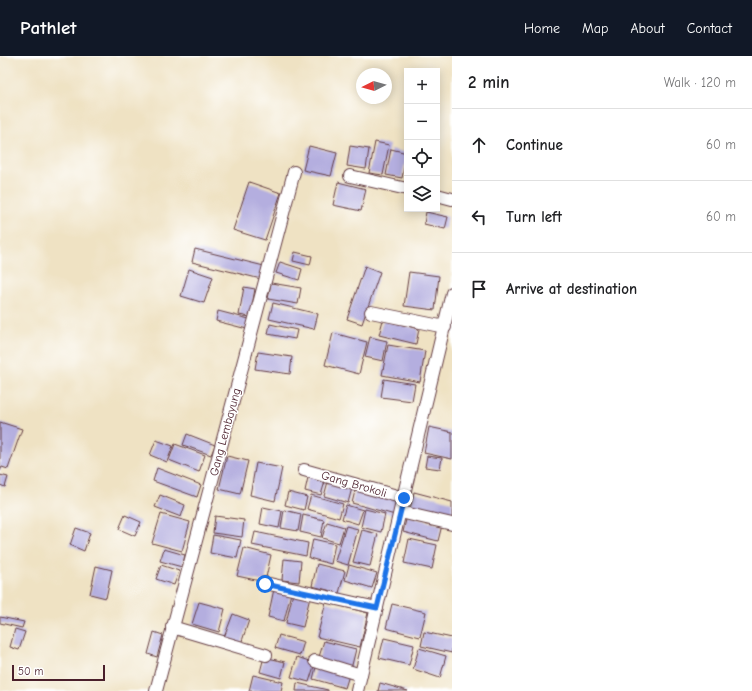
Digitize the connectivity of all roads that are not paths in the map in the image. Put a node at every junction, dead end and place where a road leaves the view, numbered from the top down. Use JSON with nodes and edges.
{"nodes":[{"id":1,"x":294,"y":172,"type":"dead end"},
{"id":2,"x":350,"y":176,"type":"dead end"},
{"id":3,"x":404,"y":188,"type":"edge"},
{"id":4,"x":440,"y":196,"type":"edge"},
{"id":5,"x":452,"y":199,"type":"edge"},
{"id":6,"x":452,"y":294,"type":"edge"},
{"id":7,"x":372,"y":312,"type":"dead end"},
{"id":8,"x":445,"y":328,"type":"junction"},
{"id":9,"x":304,"y":470,"type":"dead end"},
{"id":10,"x":404,"y":498,"type":"junction"},
{"id":11,"x":400,"y":512,"type":"junction"},
{"id":12,"x":452,"y":524,"type":"edge"},
{"id":13,"x":265,"y":584,"type":"dead end"},
{"id":14,"x":377,"y":608,"type":"junction"},
{"id":15,"x":172,"y":627,"type":"junction"},
{"id":16,"x":266,"y":655,"type":"dead end"},
{"id":17,"x":315,"y":661,"type":"dead end"},
{"id":18,"x":361,"y":676,"type":"junction"},
{"id":19,"x":156,"y":691,"type":"edge"},
{"id":20,"x":357,"y":691,"type":"edge"}],
"edges":[{"from":1,"to":15,"type":"street","name":"Gang Lembayung"},
{"from":2,"to":3,"type":"street"},
{"from":4,"to":5,"type":"street"},
{"from":6,"to":8,"type":"street"},
{"from":7,"to":8,"type":"street"},
{"from":8,"to":10,"type":"street"},
{"from":9,"to":10,"type":"street","name":"Gang Brokoli"},
{"from":10,"to":11,"type":"street"},
{"from":11,"to":12,"type":"street"},
{"from":11,"to":14,"type":"street"},
{"from":13,"to":14,"type":"street"},
{"from":14,"to":18,"type":"street"},
{"from":15,"to":16,"type":"street"},
{"from":15,"to":19,"type":"street","name":"Gang Lembayung"},
{"from":17,"to":18,"type":"street"},
{"from":18,"to":20,"type":"street"}]}
